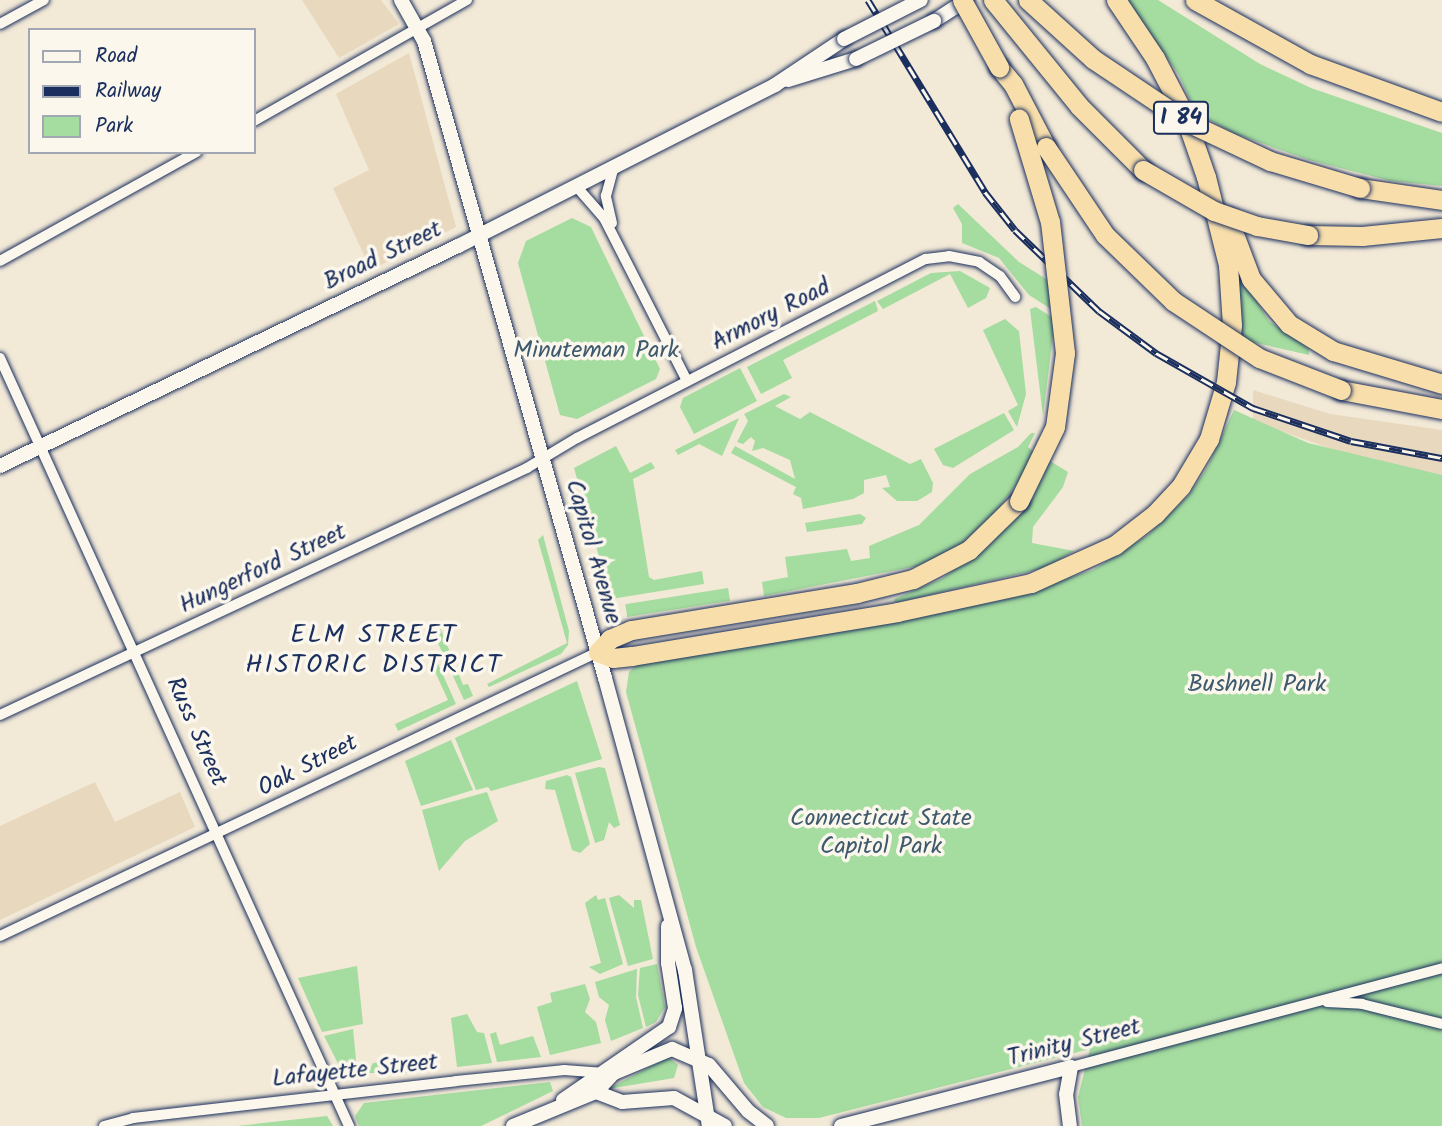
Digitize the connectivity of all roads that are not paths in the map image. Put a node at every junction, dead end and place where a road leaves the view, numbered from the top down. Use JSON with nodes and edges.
{"nodes":[{"id":1,"x":44,"y":0,"type":"edge"},
{"id":2,"x":401,"y":0,"type":"edge"},
{"id":3,"x":467,"y":0,"type":"edge"},
{"id":4,"x":922,"y":0,"type":"edge"},
{"id":5,"x":964,"y":0,"type":"edge"},
{"id":6,"x":993,"y":0,"type":"edge"},
{"id":7,"x":1028,"y":0,"type":"edge"},
{"id":8,"x":1115,"y":0,"type":"edge"},
{"id":9,"x":1195,"y":0,"type":"edge"},
{"id":10,"x":0,"y":24,"type":"edge"},
{"id":11,"x":419,"y":29,"type":"junction"},
{"id":12,"x":999,"y":67,"type":"junction"},
{"id":13,"x":783,"y":81,"type":"junction"},
{"id":14,"x":1442,"y":112,"type":"edge"},
{"id":15,"x":256,"y":120,"type":"edge"},
{"id":16,"x":1195,"y":144,"type":"junction"},
{"id":17,"x":193,"y":154,"type":"edge"},
{"id":18,"x":614,"y":166,"type":"junction"},
{"id":19,"x":576,"y":186,"type":"junction"},
{"id":20,"x":1442,"y":200,"type":"edge"},
{"id":21,"x":1442,"y":228,"type":"edge"},
{"id":22,"x":480,"y":234,"type":"junction"},
{"id":23,"x":614,"y":236,"type":"junction"},
{"id":24,"x":0,"y":261,"type":"edge"},
{"id":25,"x":1015,"y":297,"type":"dead end"},
{"id":26,"x":0,"y":358,"type":"edge"},
{"id":27,"x":687,"y":381,"type":"junction"},
{"id":28,"x":1442,"y":384,"type":"edge"},
{"id":29,"x":1442,"y":409,"type":"edge"},
{"id":30,"x":40,"y":447,"type":"junction"},
{"id":31,"x":543,"y":459,"type":"junction"},
{"id":32,"x":0,"y":467,"type":"edge"},
{"id":33,"x":136,"y":651,"type":"junction"},
{"id":34,"x":598,"y":652,"type":"junction"},
{"id":35,"x":0,"y":715,"type":"edge"},
{"id":36,"x":218,"y":833,"type":"junction"},
{"id":37,"x":669,"y":913,"type":"junction"},
{"id":38,"x":0,"y":936,"type":"edge"},
{"id":39,"x":1442,"y":968,"type":"edge"},
{"id":40,"x":1318,"y":1002,"type":"junction"},
{"id":41,"x":1442,"y":1024,"type":"edge"},
{"id":42,"x":700,"y":1058,"type":"junction"},
{"id":43,"x":1071,"y":1068,"type":"junction"},
{"id":44,"x":606,"y":1074,"type":"junction"},
{"id":45,"x":596,"y":1093,"type":"junction"},
{"id":46,"x":336,"y":1096,"type":"junction"},
{"id":47,"x":548,"y":1111,"type":"junction"},
{"id":48,"x":708,"y":1120,"type":"edge"},
{"id":49,"x":104,"y":1126,"type":"edge"},
{"id":50,"x":349,"y":1126,"type":"edge"},
{"id":51,"x":513,"y":1126,"type":"edge"},
{"id":52,"x":725,"y":1126,"type":"edge"},
{"id":53,"x":767,"y":1126,"type":"edge"},
{"id":54,"x":841,"y":1126,"type":"edge"},
{"id":55,"x":1070,"y":1126,"type":"edge"}],
"edges":[{"from":1,"to":10,"type":"street"},
{"from":2,"to":11,"type":"main road","name":"Capitol Avenue"},
{"from":3,"to":11,"type":"street"},
{"from":4,"to":13,"type":"main road","name":"Broad Street","bridge":true},
{"from":5,"to":12,"type":"highway","bridge":true},
{"from":5,"to":13,"type":"main road","name":"Broad Street","bridge":true},
{"from":6,"to":21,"type":"highway","bridge":true},
{"from":7,"to":20,"type":"highway","number":"I 84","bridge":true},
{"from":8,"to":16,"type":"highway"},
{"from":9,"to":14,"type":"highway"},
{"from":11,"to":15,"type":"street"},
{"from":11,"to":22,"type":"main road","name":"Capitol Avenue"},
{"from":12,"to":29,"type":"highway","bridge":true},
{"from":12,"to":34,"type":"highway","bridge":true},
{"from":13,"to":18,"type":"main road","name":"Broad Street"},
{"from":16,"to":28,"type":"highway"},
{"from":16,"to":34,"type":"highway"},
{"from":17,"to":24,"type":"street"},
{"from":18,"to":19,"type":"main road","name":"Broad Street"},
{"from":18,"to":23,"type":"street"},
{"from":19,"to":22,"type":"main road","name":"Broad Street"},
{"from":19,"to":23,"type":"street"},
{"from":22,"to":30,"type":"main road","name":"Broad Street"},
{"from":22,"to":31,"type":"main road","name":"Capitol Avenue"},
{"from":23,"to":27,"type":"street"},
{"from":25,"to":27,"type":"street","name":"Armory Road"},
{"from":26,"to":30,"type":"street","name":"Russ Street"},
{"from":27,"to":31,"type":"street","name":"Armory Road"},
{"from":30,"to":32,"type":"main road","name":"Broad Street"},
{"from":30,"to":33,"type":"street","name":"Russ Street"},
{"from":31,"to":33,"type":"street","name":"Hungerford Street"},
{"from":31,"to":34,"type":"main road","name":"Capitol Avenue"},
{"from":33,"to":35,"type":"street","name":"Hungerford Street"},
{"from":33,"to":36,"type":"street","name":"Russ Street"},
{"from":34,"to":36,"type":"street","name":"Oak Street"},
{"from":34,"to":37,"type":"main road","name":"Capitol Avenue"},
{"from":36,"to":38,"type":"street","name":"Oak Street"},
{"from":36,"to":46,"type":"street","name":"Russ Street"},
{"from":37,"to":42,"type":"main road","name":"Capitol Avenue"},
{"from":37,"to":44,"type":"main road"},
{"from":39,"to":40,"type":"street","name":"Trinity Street"},
{"from":40,"to":41,"type":"street","name":"Trinity Street"},
{"from":40,"to":43,"type":"street","name":"Trinity Street"},
{"from":42,"to":44,"type":"main road"},
{"from":42,"to":48,"type":"main road","name":"Capitol Avenue"},
{"from":42,"to":53,"type":"main road"},
{"from":43,"to":54,"type":"main road","name":"Trinity Street"},
{"from":43,"to":55,"type":"main road"},
{"from":44,"to":45,"type":"main road"},
{"from":44,"to":46,"type":"street","name":"Lafayette Street"},
{"from":44,"to":47,"type":"main road"},
{"from":45,"to":47,"type":"main road"},
{"from":45,"to":48,"type":"main road"},
{"from":46,"to":49,"type":"street","name":"Lafayette Street"},
{"from":46,"to":50,"type":"street","name":"Russ Street"},
{"from":47,"to":51,"type":"main road"},
{"from":48,"to":52,"type":"main road"}]}
